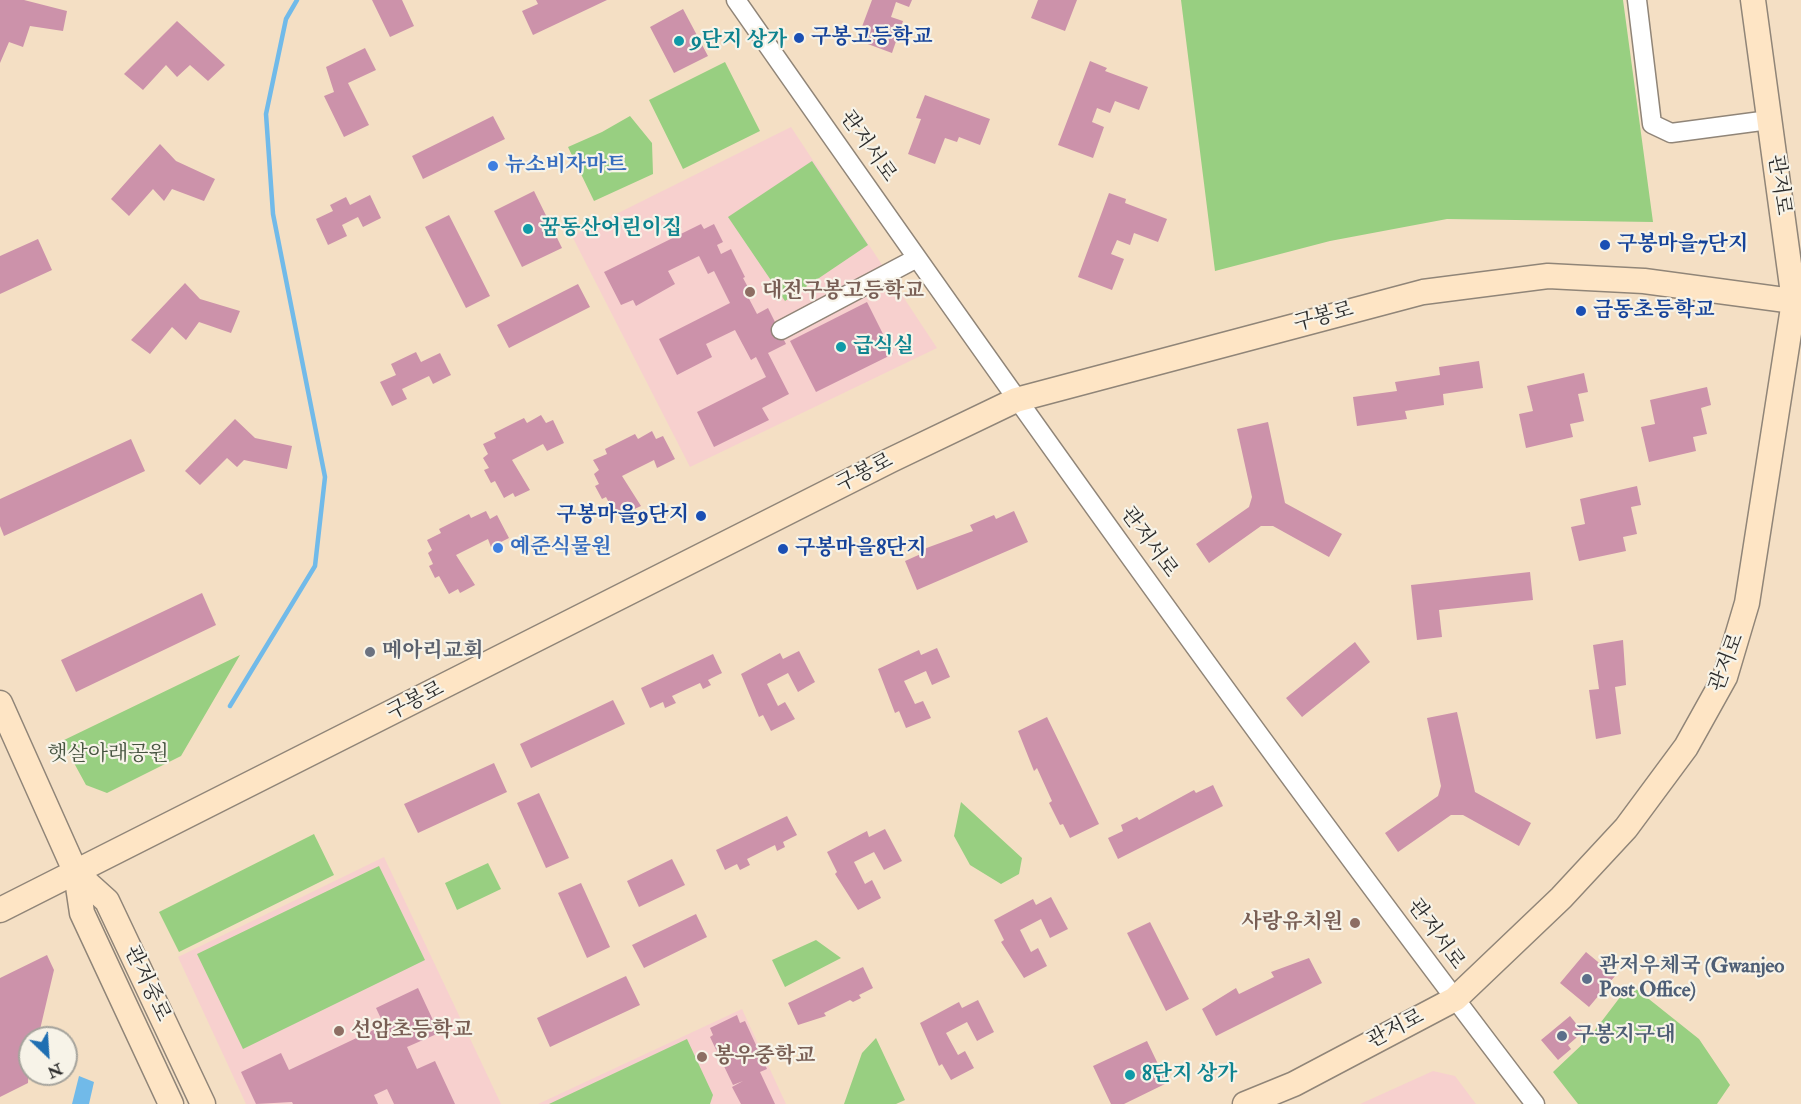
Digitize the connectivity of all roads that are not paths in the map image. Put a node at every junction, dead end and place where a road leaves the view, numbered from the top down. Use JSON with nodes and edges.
{"nodes":[{"id":1,"x":736,"y":0,"type":"edge"},
{"id":2,"x":1637,"y":0,"type":"edge"},
{"id":3,"x":1754,"y":0,"type":"edge"},
{"id":4,"x":1769,"y":120,"type":"junction"},
{"id":5,"x":917,"y":258,"type":"junction"},
{"id":6,"x":1797,"y":302,"type":"edge"},
{"id":7,"x":781,"y":330,"type":"dead end"},
{"id":8,"x":1016,"y":400,"type":"junction"},
{"id":9,"x":0,"y":703,"type":"edge"},
{"id":10,"x":76,"y":873,"type":"junction"},
{"id":11,"x":0,"y":910,"type":"edge"},
{"id":12,"x":1455,"y":999,"type":"junction"},
{"id":13,"x":171,"y":1104,"type":"edge"},
{"id":14,"x":203,"y":1104,"type":"edge"},
{"id":15,"x":1245,"y":1104,"type":"edge"},
{"id":16,"x":1535,"y":1104,"type":"edge"}],
"edges":[{"from":1,"to":5,"type":"street","name":"관저서로"},
{"from":2,"to":4,"type":"street"},
{"from":3,"to":4,"type":"street","name":"관저로"},
{"from":4,"to":6,"type":"street","name":"관저로"},
{"from":5,"to":7,"type":"street"},
{"from":5,"to":8,"type":"street","name":"관저서로"},
{"from":6,"to":8,"type":"street","name":"구봉로"},
{"from":6,"to":12,"type":"street","name":"관저로"},
{"from":8,"to":10,"type":"street","name":"구봉로"},
{"from":8,"to":12,"type":"street","name":"관저서로"},
{"from":9,"to":10,"type":"street","name":"관저중로"},
{"from":10,"to":11,"type":"street","name":"구봉로"},
{"from":10,"to":13,"type":"street","name":"관저중로"},
{"from":10,"to":14,"type":"street","name":"관저중로"},
{"from":12,"to":15,"type":"street","name":"관저로"},
{"from":12,"to":16,"type":"street","name":"관저서로"}]}
